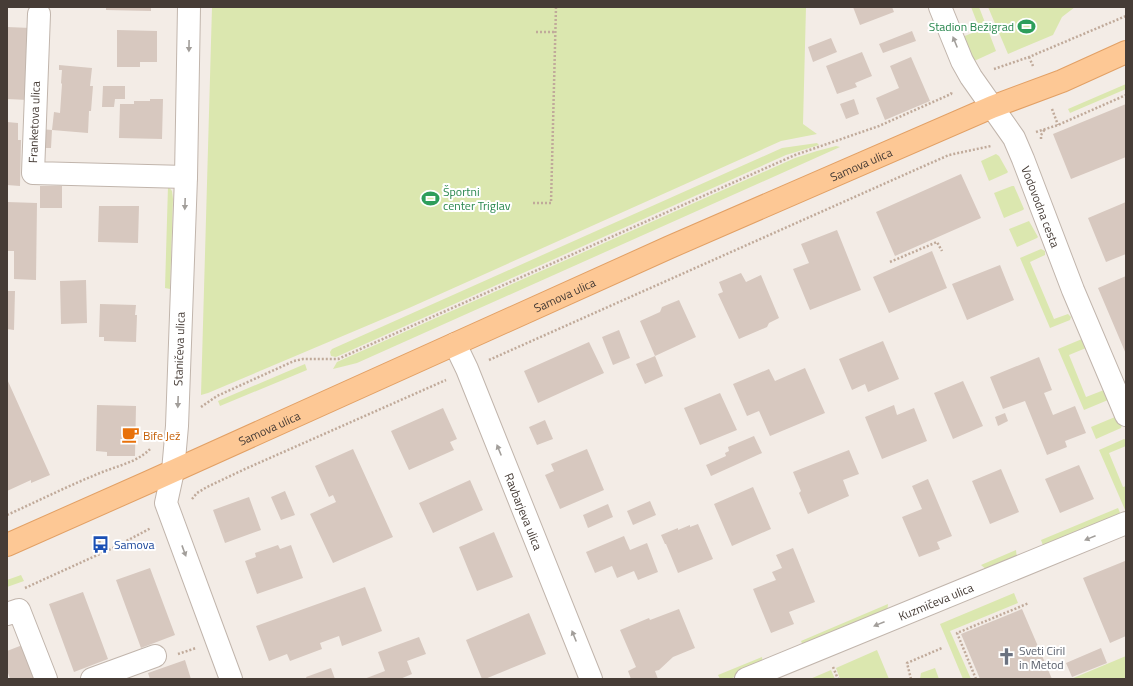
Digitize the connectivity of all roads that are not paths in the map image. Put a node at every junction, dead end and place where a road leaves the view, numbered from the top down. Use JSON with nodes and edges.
{"nodes":[{"id":1,"x":190,"y":7,"type":"edge"},
{"id":2,"x":940,"y":7,"type":"edge"},
{"id":3,"x":39,"y":14,"type":"dead end"},
{"id":4,"x":1126,"y":52,"type":"edge"},
{"id":5,"x":992,"y":108,"type":"junction"},
{"id":6,"x":186,"y":177,"type":"junction"},
{"id":7,"x":455,"y":344,"type":"junction"},
{"id":8,"x":1126,"y":415,"type":"edge"},
{"id":9,"x":173,"y":471,"type":"junction"},
{"id":10,"x":1126,"y":523,"type":"edge"},
{"id":11,"x":7,"y":545,"type":"edge"},
{"id":12,"x":7,"y":614,"type":"edge"},
{"id":13,"x":154,"y":656,"type":"road end"},
{"id":14,"x":46,"y":679,"type":"edge"},
{"id":15,"x":92,"y":679,"type":"edge"},
{"id":16,"x":231,"y":679,"type":"edge"},
{"id":17,"x":591,"y":679,"type":"edge"},
{"id":18,"x":746,"y":679,"type":"edge"}],
"edges":[{"from":1,"to":6,"type":"street","name":"Staničeva ulica","one_way":true},
{"from":5,"to":2,"type":"street","name":"Vodovodna cesta","one_way":true},
{"from":3,"to":6,"type":"street","name":"Franketova ulica"},
{"from":4,"to":5,"type":"main road","name":"Samova ulica"},
{"from":5,"to":7,"type":"main road","name":"Samova ulica"},
{"from":5,"to":8,"type":"street","name":"Vodovodna cesta"},
{"from":6,"to":9,"type":"street","name":"Staničeva ulica","one_way":true},
{"from":7,"to":9,"type":"main road","name":"Samova ulica"},
{"from":17,"to":7,"type":"street","name":"Ravbarjeva ulica","one_way":true},
{"from":9,"to":11,"type":"main road","name":"Samova ulica"},
{"from":9,"to":16,"type":"street","name":"Staničeva ulica","one_way":true},
{"from":10,"to":18,"type":"street","name":"Kuzmičeva ulica","one_way":true},
{"from":12,"to":14,"type":"street"},
{"from":13,"to":15,"type":"street"}]}
